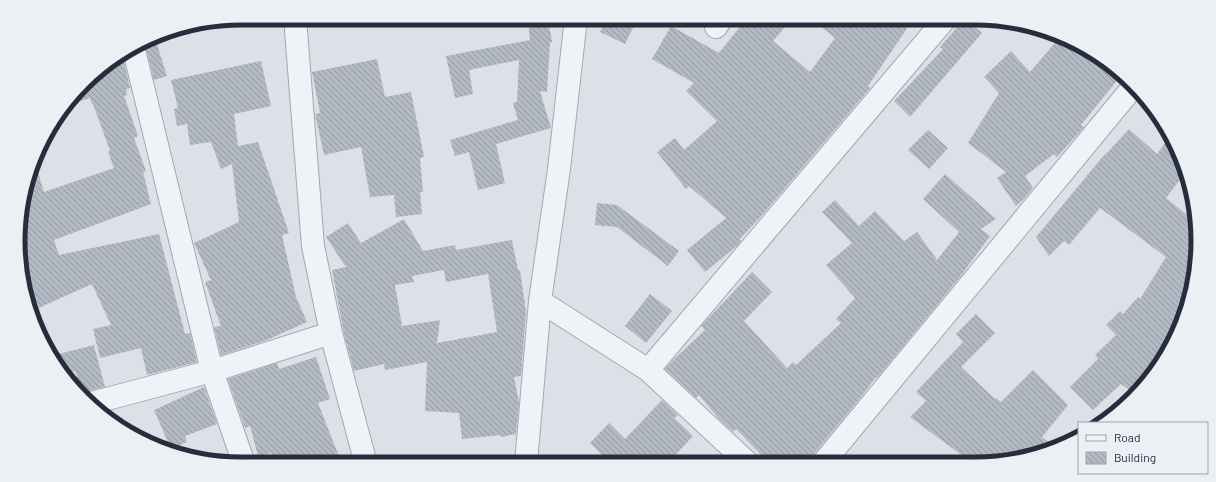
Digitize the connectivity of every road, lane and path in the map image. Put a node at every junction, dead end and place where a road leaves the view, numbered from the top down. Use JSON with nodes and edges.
{"nodes":[{"id":1,"x":296,"y":25,"type":"edge"},
{"id":2,"x":575,"y":25,"type":"edge"},
{"id":3,"x":940,"y":25,"type":"edge"},
{"id":4,"x":135,"y":53,"type":"edge"},
{"id":5,"x":1130,"y":91,"type":"edge"},
{"id":6,"x":540,"y":301,"type":"junction"},
{"id":7,"x":331,"y":333,"type":"junction"},
{"id":8,"x":212,"y":370,"type":"junction"},
{"id":9,"x":648,"y":370,"type":"junction"},
{"id":10,"x":102,"y":406,"type":"edge"},
{"id":11,"x":242,"y":457,"type":"edge"},
{"id":12,"x":364,"y":457,"type":"edge"},
{"id":13,"x":527,"y":457,"type":"edge"},
{"id":14,"x":742,"y":457,"type":"edge"},
{"id":15,"x":826,"y":457,"type":"edge"}],
"edges":[{"from":1,"to":7,"type":"street"},
{"from":2,"to":6,"type":"street"},
{"from":3,"to":9,"type":"street"},
{"from":4,"to":8,"type":"street"},
{"from":5,"to":15,"type":"street"},
{"from":6,"to":9,"type":"street"},
{"from":6,"to":13,"type":"street"},
{"from":7,"to":8,"type":"street"},
{"from":7,"to":12,"type":"street"},
{"from":8,"to":10,"type":"street"},
{"from":8,"to":11,"type":"street"},
{"from":9,"to":14,"type":"street"}]}
